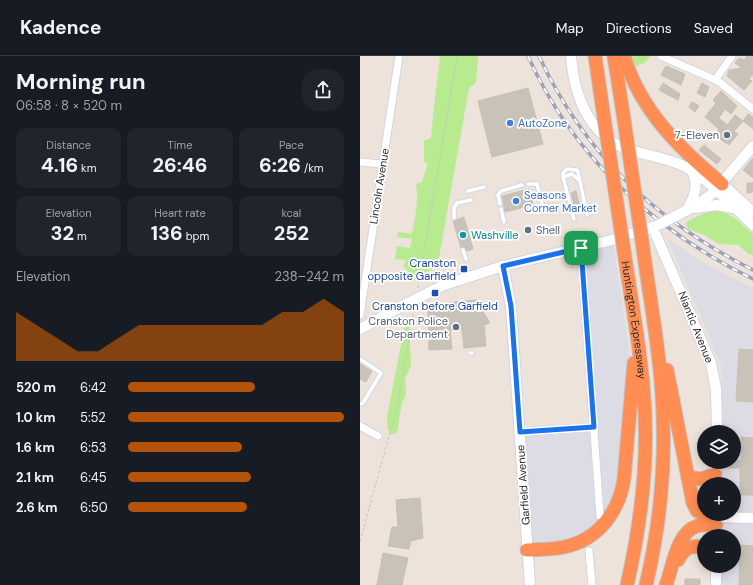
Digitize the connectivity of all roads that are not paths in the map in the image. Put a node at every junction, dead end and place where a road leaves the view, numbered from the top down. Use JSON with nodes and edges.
{"nodes":[{"id":1,"x":399,"y":56,"type":"edge"},
{"id":2,"x":571,"y":56,"type":"edge"},
{"id":3,"x":595,"y":56,"type":"edge"},
{"id":4,"x":614,"y":56,"type":"edge"},
{"id":5,"x":624,"y":56,"type":"edge"},
{"id":6,"x":661,"y":56,"type":"edge"},
{"id":7,"x":732,"y":56,"type":"edge"},
{"id":8,"x":715,"y":80,"type":"junction"},
{"id":9,"x":753,"y":109,"type":"edge"},
{"id":10,"x":753,"y":146,"type":"edge"},
{"id":11,"x":360,"y":162,"type":"edge"},
{"id":12,"x":382,"y":164,"type":"junction"},
{"id":13,"x":692,"y":172,"type":"junction"},
{"id":14,"x":528,"y":184,"type":"dead end"},
{"id":15,"x":522,"y":185,"type":"dead end"},
{"id":16,"x":484,"y":187,"type":"dead end"},
{"id":17,"x":719,"y":187,"type":"junction"},
{"id":18,"x":468,"y":191,"type":"dead end"},
{"id":19,"x":735,"y":195,"type":"junction"},
{"id":20,"x":471,"y":200,"type":"dead end"},
{"id":21,"x":500,"y":204,"type":"dead end"},
{"id":22,"x":753,"y":206,"type":"edge"},
{"id":23,"x":501,"y":209,"type":"dead end"},
{"id":24,"x":736,"y":210,"type":"junction"},
{"id":25,"x":686,"y":211,"type":"junction"},
{"id":26,"x":544,"y":212,"type":"dead end"},
{"id":27,"x":753,"y":212,"type":"edge"},
{"id":28,"x":587,"y":215,"type":"dead end"},
{"id":29,"x":454,"y":218,"type":"dead end"},
{"id":30,"x":574,"y":219,"type":"dead end"},
{"id":31,"x":504,"y":222,"type":"dead end"},
{"id":32,"x":753,"y":225,"type":"edge"},
{"id":33,"x":654,"y":227,"type":"junction"},
{"id":34,"x":581,"y":248,"type":"junction"},
{"id":35,"x":463,"y":250,"type":"dead end"},
{"id":36,"x":466,"y":260,"type":"dead end"},
{"id":37,"x":503,"y":266,"type":"junction"},
{"id":38,"x":629,"y":284,"type":"junction"},
{"id":39,"x":360,"y":315,"type":"edge"},
{"id":40,"x":360,"y":329,"type":"edge"},
{"id":41,"x":657,"y":338,"type":"junction"},
{"id":42,"x":360,"y":359,"type":"edge"},
{"id":43,"x":360,"y":404,"type":"edge"},
{"id":44,"x":717,"y":425,"type":"edge"},
{"id":45,"x":360,"y":426,"type":"edge"},
{"id":46,"x":594,"y":427,"type":"junction"},
{"id":47,"x":520,"y":432,"type":"junction"},
{"id":48,"x":378,"y":436,"type":"dead end"},
{"id":49,"x":715,"y":473,"type":"edge"},
{"id":50,"x":688,"y":477,"type":"junction"},
{"id":51,"x":697,"y":510,"type":"edge"},
{"id":52,"x":600,"y":516,"type":"dead end"},
{"id":53,"x":753,"y":518,"type":"edge"},
{"id":54,"x":741,"y":519,"type":"edge"},
{"id":55,"x":710,"y":521,"type":"edge"},
{"id":56,"x":720,"y":521,"type":"edge"},
{"id":57,"x":753,"y":525,"type":"edge"},
{"id":58,"x":697,"y":547,"type":"edge"},
{"id":59,"x":527,"y":550,"type":"junction"},
{"id":60,"x":589,"y":551,"type":"dead end"},
{"id":61,"x":716,"y":573,"type":"edge"},
{"id":62,"x":668,"y":582,"type":"edge"},
{"id":63,"x":530,"y":585,"type":"edge"},
{"id":64,"x":592,"y":585,"type":"edge"},
{"id":65,"x":627,"y":585,"type":"edge"},
{"id":66,"x":646,"y":585,"type":"edge"},
{"id":67,"x":716,"y":585,"type":"edge"}],
"edges":[{"from":1,"to":12,"type":"street","name":"Lincoln Avenue"},
{"from":2,"to":13,"type":"main road"},
{"from":3,"to":38,"type":"highway","name":"Huntington Expressway","bridge":true},
{"from":4,"to":41,"type":"highway","name":"Huntington Expressway","bridge":true},
{"from":5,"to":17,"type":"highway"},
{"from":6,"to":8,"type":"street"},
{"from":7,"to":8,"type":"street"},
{"from":8,"to":9,"type":"street"},
{"from":10,"to":17,"type":"main road"},
{"from":11,"to":12,"type":"street"},
{"from":12,"to":39,"type":"street","name":"Lincoln Avenue"},
{"from":13,"to":17,"type":"main road"},
{"from":13,"to":25,"type":"main road"},
{"from":14,"to":26,"type":"lane"},
{"from":15,"to":21,"type":"lane"},
{"from":16,"to":18,"type":"lane"},
{"from":17,"to":19,"type":"main road"},
{"from":17,"to":24,"type":"main road"},
{"from":17,"to":25,"type":"main road"},
{"from":19,"to":22,"type":"street"},
{"from":19,"to":27,"type":"main road"},
{"from":20,"to":29,"type":"lane"},
{"from":23,"to":31,"type":"lane"},
{"from":24,"to":25,"type":"main road"},
{"from":24,"to":32,"type":"main road"},
{"from":25,"to":33,"type":"main road","bridge":true},
{"from":28,"to":30,"type":"lane"},
{"from":33,"to":34,"type":"main road"},
{"from":33,"to":44,"type":"main road","name":"Niantic Avenue"},
{"from":34,"to":37,"type":"main road"},
{"from":34,"to":46,"type":"street"},
{"from":35,"to":36,"type":"lane"},
{"from":37,"to":40,"type":"main road","bridge":true},
{"from":37,"to":47,"type":"main road","name":"Garfield Avenue"},
{"from":38,"to":59,"type":"highway"},
{"from":38,"to":65,"type":"highway","name":"Huntington Expressway"},
{"from":41,"to":50,"type":"highway"},
{"from":41,"to":66,"type":"highway","name":"Huntington Expressway"},
{"from":42,"to":43,"type":"lane"},
{"from":45,"to":48,"type":"street"},
{"from":46,"to":47,"type":"street"},
{"from":46,"to":52,"type":"street"},
{"from":47,"to":59,"type":"main road","name":"Garfield Avenue"},
{"from":49,"to":50,"type":"highway"},
{"from":50,"to":51,"type":"highway"},
{"from":53,"to":54,"type":"main road"},
{"from":55,"to":62,"type":"highway"},
{"from":56,"to":57,"type":"main road"},
{"from":58,"to":62,"type":"highway"},
{"from":59,"to":63,"type":"main road","name":"Garfield Avenue"},
{"from":60,"to":64,"type":"street"},
{"from":61,"to":67,"type":"main road"}]}
